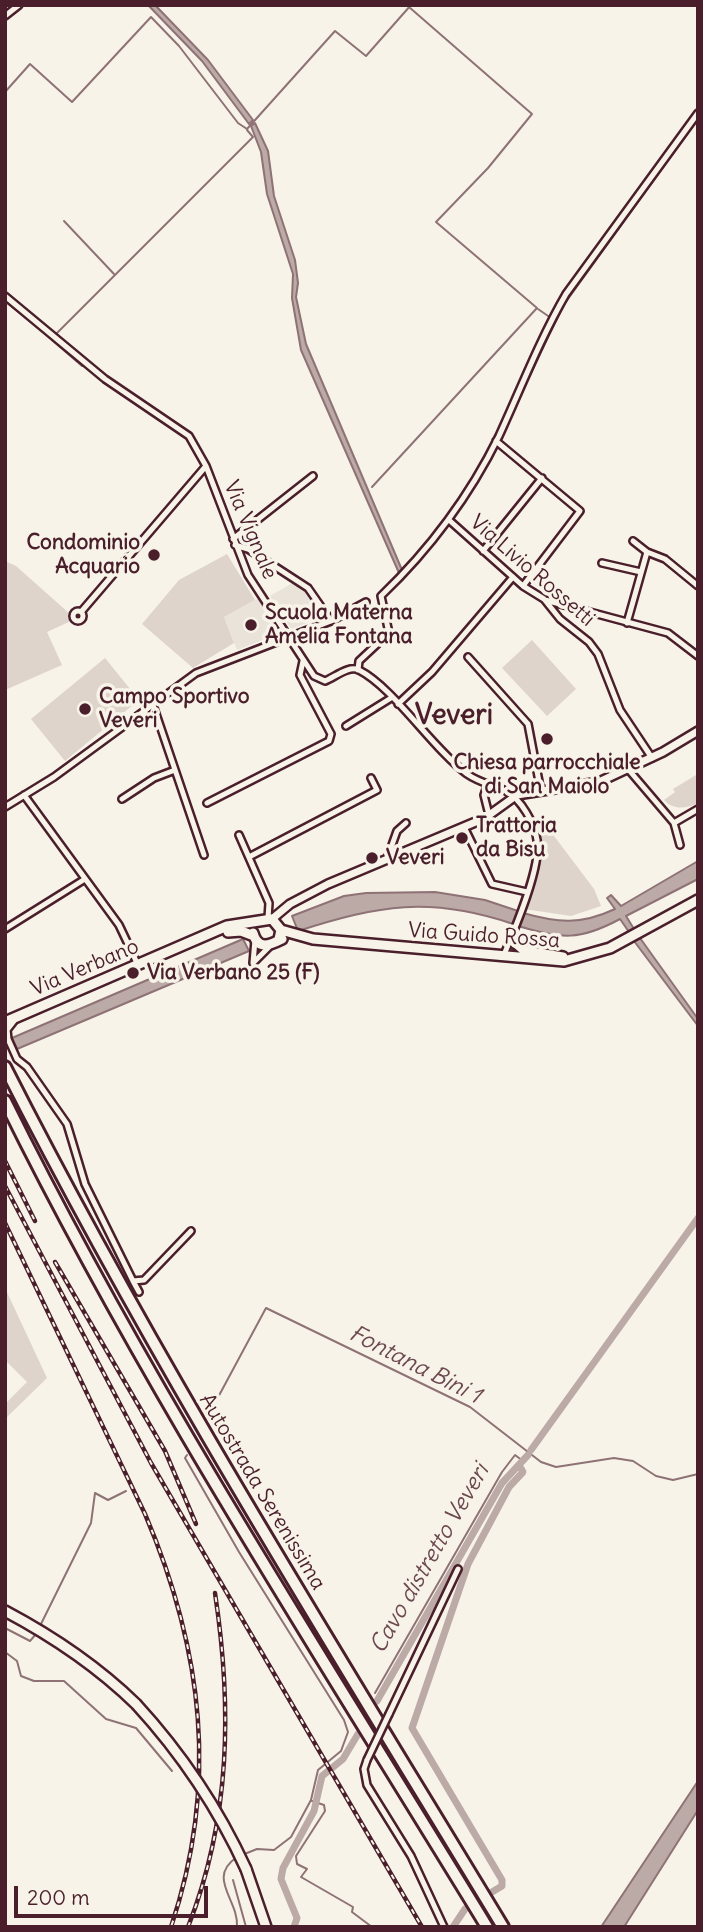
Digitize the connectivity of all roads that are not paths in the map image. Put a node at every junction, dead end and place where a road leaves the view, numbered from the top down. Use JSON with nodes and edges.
{"nodes":[{"id":1,"x":19,"y":5,"type":"edge"},
{"id":2,"x":5,"y":16,"type":"edge"},
{"id":3,"x":698,"y":113,"type":"edge"},
{"id":4,"x":5,"y":296,"type":"edge"},
{"id":5,"x":496,"y":441,"type":"junction"},
{"id":6,"x":206,"y":466,"type":"junction"},
{"id":7,"x":313,"y":476,"type":"dead end"},
{"id":8,"x":542,"y":478,"type":"junction"},
{"id":9,"x":449,"y":520,"type":"junction"},
{"id":10,"x":633,"y":541,"type":"dead end"},
{"id":11,"x":234,"y":542,"type":"junction"},
{"id":12,"x":484,"y":551,"type":"junction"},
{"id":13,"x":647,"y":552,"type":"junction"},
{"id":14,"x":602,"y":563,"type":"dead end"},
{"id":15,"x":641,"y":572,"type":"junction"},
{"id":16,"x":513,"y":577,"type":"junction"},
{"id":17,"x":523,"y":586,"type":"junction"},
{"id":18,"x":698,"y":586,"type":"edge"},
{"id":19,"x":544,"y":599,"type":"junction"},
{"id":20,"x":366,"y":602,"type":"dead end"},
{"id":21,"x":81,"y":612,"type":"dead end"},
{"id":22,"x":331,"y":621,"type":"junction"},
{"id":23,"x":627,"y":623,"type":"junction"},
{"id":24,"x":287,"y":638,"type":"junction"},
{"id":25,"x":698,"y":656,"type":"edge"},
{"id":26,"x":467,"y":657,"type":"dead end"},
{"id":27,"x":303,"y":661,"type":"junction"},
{"id":28,"x":358,"y":670,"type":"junction"},
{"id":29,"x":391,"y":698,"type":"junction"},
{"id":30,"x":398,"y":704,"type":"junction"},
{"id":31,"x":153,"y":705,"type":"junction"},
{"id":32,"x":346,"y":726,"type":"dead end"},
{"id":33,"x":698,"y":731,"type":"edge"},
{"id":34,"x":652,"y":758,"type":"junction"},
{"id":35,"x":628,"y":769,"type":"junction"},
{"id":36,"x":175,"y":770,"type":"junction"},
{"id":37,"x":371,"y":778,"type":"dead end"},
{"id":38,"x":487,"y":786,"type":"junction"},
{"id":39,"x":541,"y":792,"type":"junction"},
{"id":40,"x":24,"y":795,"type":"junction"},
{"id":41,"x":514,"y":797,"type":"junction"},
{"id":42,"x":122,"y":799,"type":"dead end"},
{"id":43,"x":207,"y":803,"type":"dead end"},
{"id":44,"x":5,"y":807,"type":"edge"},
{"id":45,"x":698,"y":809,"type":"edge"},
{"id":46,"x":489,"y":815,"type":"junction"},
{"id":47,"x":674,"y":822,"type":"junction"},
{"id":48,"x":406,"y":823,"type":"dead end"},
{"id":49,"x":464,"y":827,"type":"junction"},
{"id":50,"x":239,"y":835,"type":"dead end"},
{"id":51,"x":680,"y":845,"type":"dead end"},
{"id":52,"x":204,"y":855,"type":"dead end"},
{"id":53,"x":249,"y":857,"type":"junction"},
{"id":54,"x":387,"y":859,"type":"junction"},
{"id":55,"x":85,"y":878,"type":"junction"},
{"id":56,"x":527,"y":892,"type":"junction"},
{"id":57,"x":698,"y":900,"type":"edge"},
{"id":58,"x":270,"y":919,"type":"junction"},
{"id":59,"x":256,"y":923,"type":"junction"},
{"id":60,"x":5,"y":929,"type":"edge"},
{"id":61,"x":280,"y":935,"type":"junction"},
{"id":62,"x":254,"y":938,"type":"junction"},
{"id":63,"x":511,"y":939,"type":"junction"},
{"id":64,"x":270,"y":946,"type":"junction"},
{"id":65,"x":179,"y":948,"type":"junction"},
{"id":66,"x":503,"y":957,"type":"junction"},
{"id":67,"x":579,"y":957,"type":"junction"},
{"id":68,"x":138,"y":965,"type":"junction"},
{"id":69,"x":16,"y":1017,"type":"junction"},
{"id":70,"x":5,"y":1022,"type":"edge"},
{"id":71,"x":6,"y":1038,"type":"edge"},
{"id":72,"x":17,"y":1059,"type":"junction"},
{"id":73,"x":6,"y":1069,"type":"edge"},
{"id":74,"x":5,"y":1101,"type":"edge"},
{"id":75,"x":191,"y":1231,"type":"dead end"},
{"id":76,"x":133,"y":1281,"type":"junction"},
{"id":77,"x":139,"y":1292,"type":"dead end"},
{"id":78,"x":458,"y":1569,"type":"dead end"},
{"id":79,"x":5,"y":1611,"type":"edge"},
{"id":80,"x":265,"y":1927,"type":"edge"},
{"id":81,"x":444,"y":1927,"type":"edge"},
{"id":82,"x":487,"y":1927,"type":"edge"},
{"id":83,"x":503,"y":1927,"type":"edge"}],
"edges":[{"from":1,"to":2,"type":"street"},
{"from":3,"to":5,"type":"street"},
{"from":4,"to":6,"type":"street","name":"Via Vignale"},
{"from":5,"to":8,"type":"street"},
{"from":5,"to":9,"type":"street"},
{"from":6,"to":11,"type":"street","name":"Via Vignale"},
{"from":6,"to":21,"type":"street"},
{"from":7,"to":11,"type":"street"},
{"from":8,"to":12,"type":"street"},
{"from":8,"to":17,"type":"street"},
{"from":9,"to":12,"type":"street","name":"Via Livio Rossetti"},
{"from":9,"to":28,"type":"street"},
{"from":10,"to":13,"type":"street"},
{"from":11,"to":22,"type":"street"},
{"from":11,"to":24,"type":"street","name":"Via Vignale"},
{"from":12,"to":16,"type":"street","name":"Via Livio Rossetti"},
{"from":13,"to":15,"type":"street"},
{"from":13,"to":18,"type":"street"},
{"from":14,"to":15,"type":"street"},
{"from":15,"to":23,"type":"street"},
{"from":16,"to":17,"type":"street","name":"Via Livio Rossetti"},
{"from":16,"to":30,"type":"street"},
{"from":17,"to":19,"type":"street","name":"Via Livio Rossetti"},
{"from":19,"to":23,"type":"street"},
{"from":19,"to":34,"type":"street","name":"Via Livio Rossetti"},
{"from":20,"to":22,"type":"street"},
{"from":22,"to":24,"type":"street"},
{"from":23,"to":25,"type":"street"},
{"from":24,"to":27,"type":"street","name":"Via Vignale"},
{"from":24,"to":31,"type":"street"},
{"from":26,"to":39,"type":"street"},
{"from":27,"to":28,"type":"street","name":"Via Vignale"},
{"from":27,"to":43,"type":"street"},
{"from":28,"to":29,"type":"street"},
{"from":29,"to":30,"type":"street"},
{"from":29,"to":32,"type":"street"},
{"from":30,"to":38,"type":"street"},
{"from":31,"to":36,"type":"street"},
{"from":31,"to":40,"type":"street"},
{"from":33,"to":34,"type":"street"},
{"from":34,"to":35,"type":"street"},
{"from":35,"to":39,"type":"street"},
{"from":35,"to":47,"type":"street"},
{"from":36,"to":42,"type":"street"},
{"from":36,"to":52,"type":"street"},
{"from":37,"to":53,"type":"street"},
{"from":38,"to":41,"type":"street"},
{"from":38,"to":46,"type":"street"},
{"from":39,"to":41,"type":"street"},
{"from":40,"to":44,"type":"street"},
{"from":40,"to":55,"type":"street"},
{"from":41,"to":46,"type":"street"},
{"from":41,"to":56,"type":"street"},
{"from":45,"to":47,"type":"street"},
{"from":46,"to":49,"type":"street"},
{"from":47,"to":51,"type":"street"},
{"from":48,"to":54,"type":"street"},
{"from":49,"to":54,"type":"street"},
{"from":49,"to":56,"type":"street"},
{"from":50,"to":53,"type":"street"},
{"from":53,"to":58,"type":"street"},
{"from":54,"to":58,"type":"street"},
{"from":55,"to":60,"type":"street"},
{"from":55,"to":68,"type":"street"},
{"from":56,"to":63,"type":"street"},
{"from":57,"to":67,"type":"main road","name":"Via Guido Rossa"},
{"from":58,"to":59,"type":"main road"},
{"from":58,"to":61,"type":"main road"},
{"from":59,"to":62,"type":"main road"},
{"from":59,"to":65,"type":"main road","name":"Via Verbano"},
{"from":61,"to":64,"type":"main road"},
{"from":61,"to":66,"type":"main road","name":"Via Guido Rossa"},
{"from":62,"to":64,"type":"main road"},
{"from":62,"to":64,"type":"street"},
{"from":62,"to":65,"type":"main road","name":"Via Verbano"},
{"from":63,"to":66,"type":"street"},
{"from":63,"to":67,"type":"main road"},
{"from":65,"to":68,"type":"main road","name":"Via Verbano"},
{"from":66,"to":67,"type":"main road","name":"Via Guido Rossa"},
{"from":68,"to":69,"type":"main road","name":"Via Verbano"},
{"from":69,"to":70,"type":"main road","name":"Via Verbano"},
{"from":69,"to":71,"type":"street"},
{"from":71,"to":72,"type":"street"},
{"from":72,"to":73,"type":"street"},
{"from":72,"to":76,"type":"street"},
{"from":73,"to":83,"type":"highway","name":"Autostrada Serenissima"},
{"from":74,"to":82,"type":"highway","name":"Autostrada Serenissima"},
{"from":75,"to":76,"type":"street"},
{"from":76,"to":77,"type":"street"},
{"from":78,"to":81,"type":"street","bridge":true},
{"from":79,"to":80,"type":"main road","bridge":true}]}
